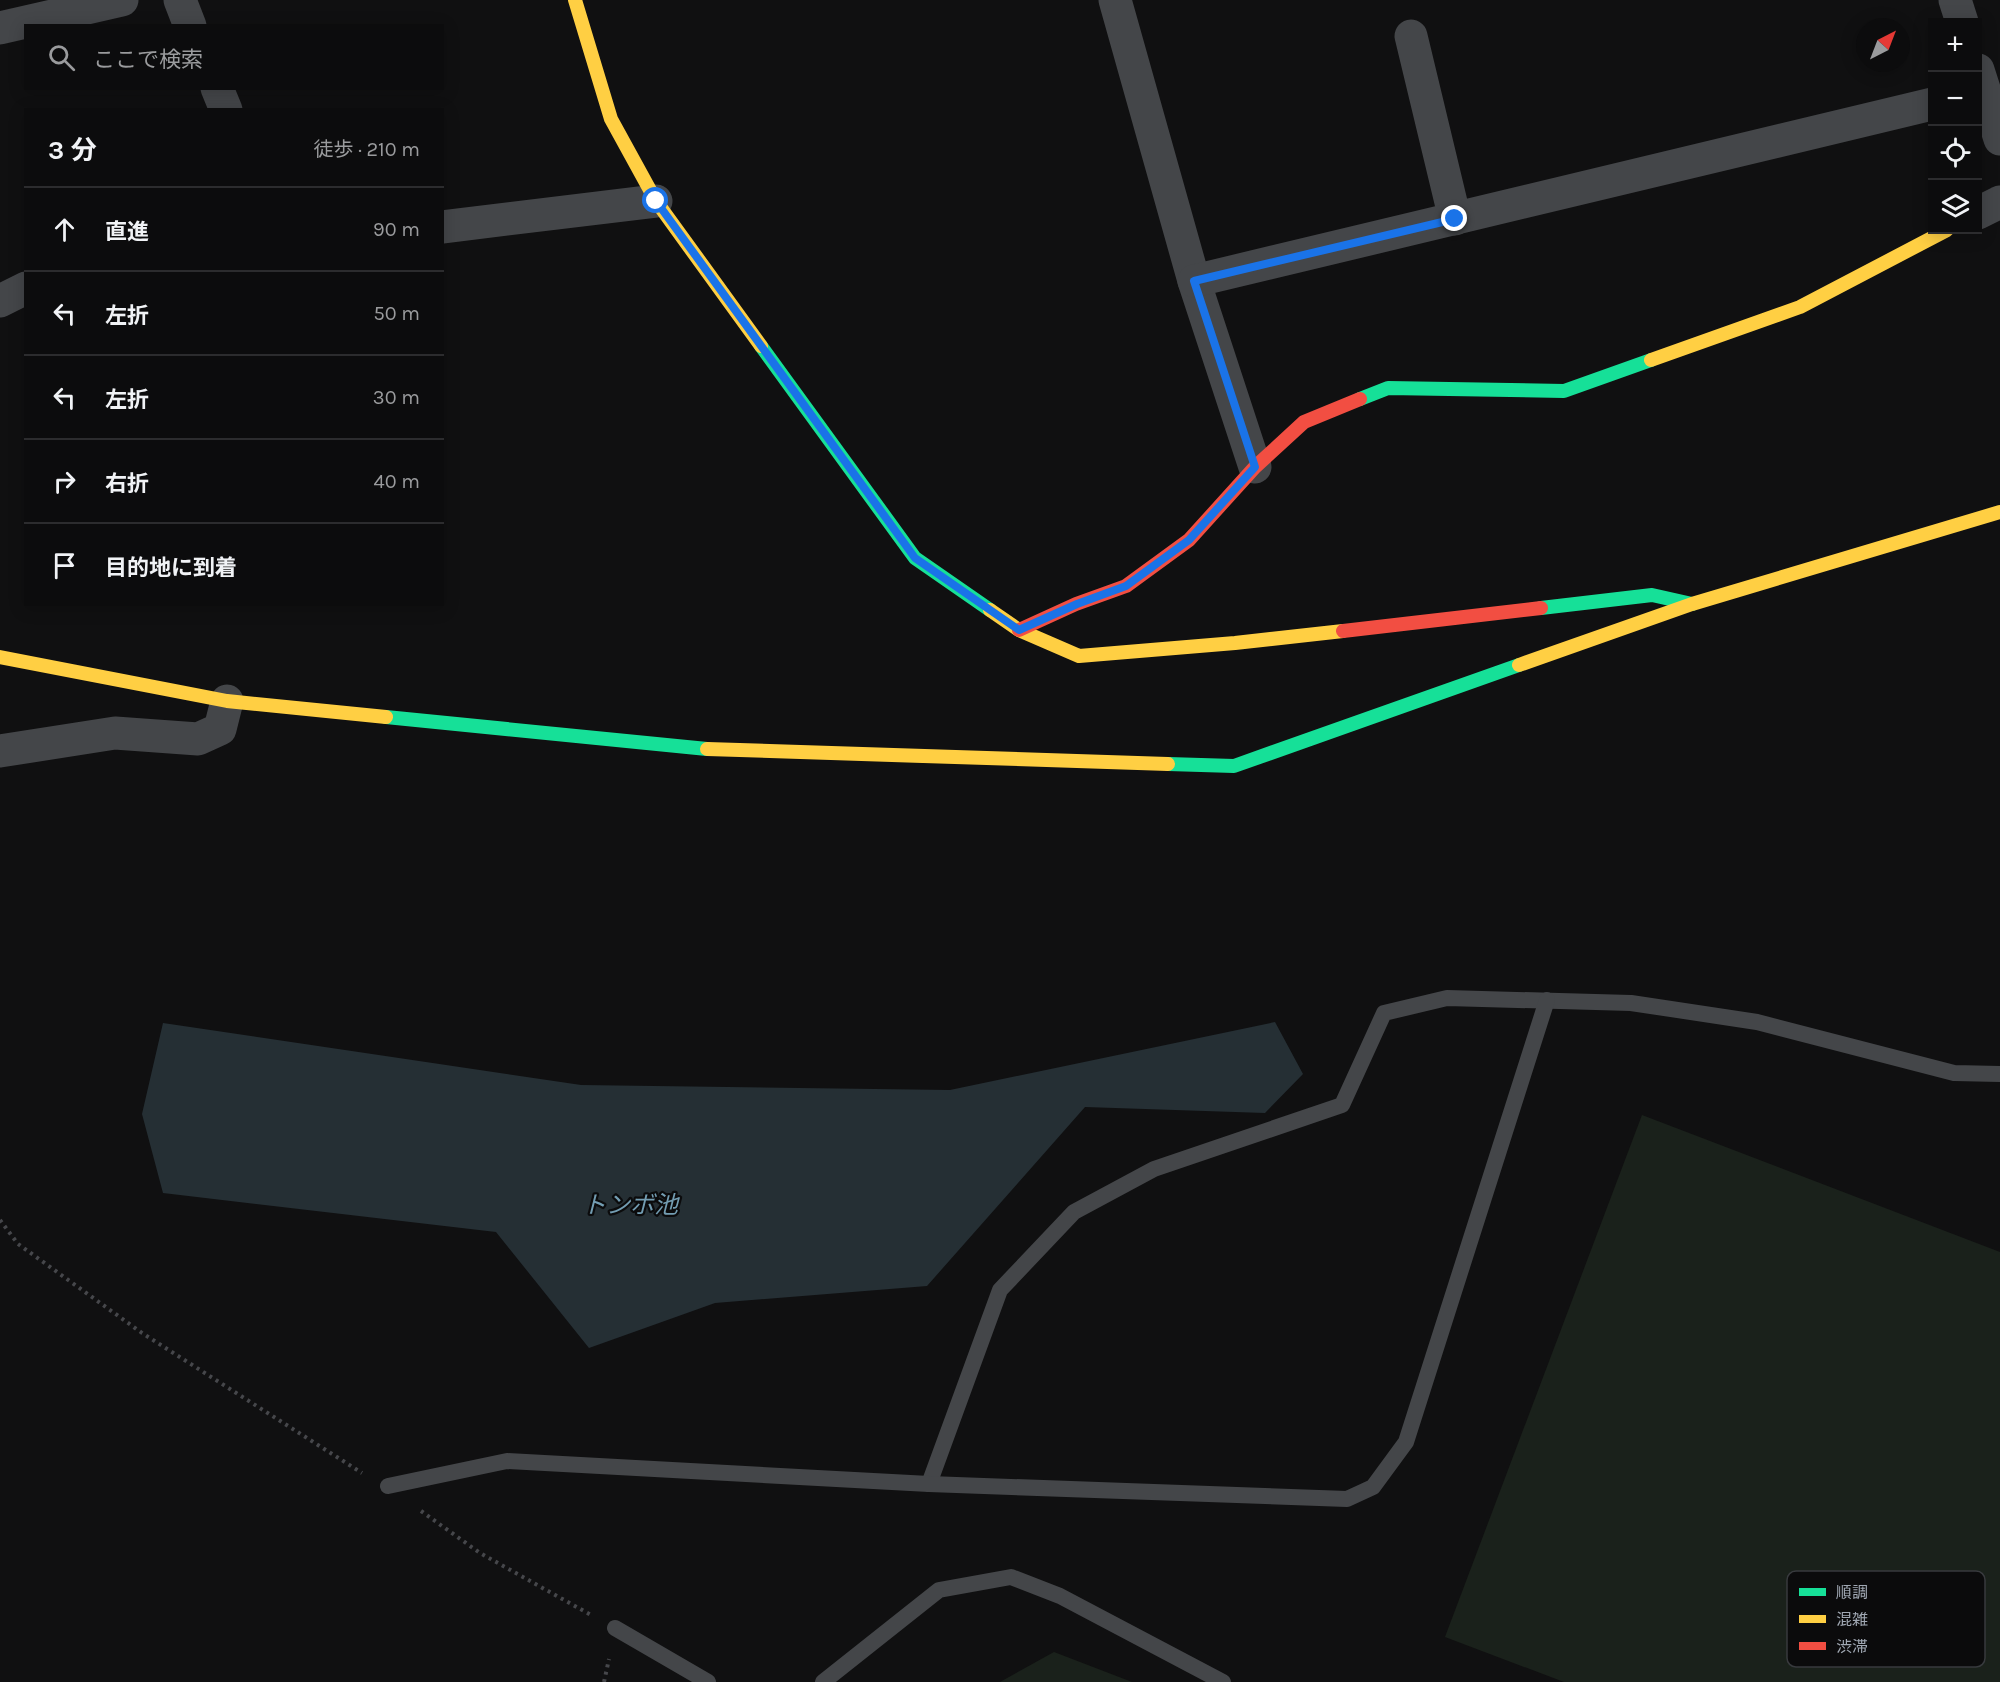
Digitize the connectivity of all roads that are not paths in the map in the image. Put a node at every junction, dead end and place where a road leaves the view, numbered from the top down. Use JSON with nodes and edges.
{"nodes":[{"id":1,"x":122,"y":0,"type":"edge"},
{"id":2,"x":180,"y":0,"type":"edge"},
{"id":3,"x":575,"y":0,"type":"edge"},
{"id":4,"x":1115,"y":0,"type":"edge"},
{"id":5,"x":1955,"y":0,"type":"edge"},
{"id":6,"x":1961,"y":18,"type":"edge"},
{"id":7,"x":189,"y":24,"type":"edge"},
{"id":8,"x":0,"y":28,"type":"edge"},
{"id":9,"x":1411,"y":36,"type":"dead end"},
{"id":10,"x":218,"y":90,"type":"edge"},
{"id":11,"x":1982,"y":90,"type":"edge"},
{"id":12,"x":1928,"y":105,"type":"edge"},
{"id":13,"x":225,"y":108,"type":"edge"},
{"id":14,"x":2000,"y":139,"type":"edge"},
{"id":15,"x":656,"y":201,"type":"junction"},
{"id":16,"x":2000,"y":202,"type":"edge"},
{"id":17,"x":1982,"y":211,"type":"edge"},
{"id":18,"x":1455,"y":219,"type":"junction"},
{"id":19,"x":444,"y":227,"type":"edge"},
{"id":20,"x":1939,"y":234,"type":"edge"},
{"id":21,"x":1194,"y":281,"type":"junction"},
{"id":22,"x":24,"y":289,"type":"edge"},
{"id":23,"x":0,"y":301,"type":"edge"},
{"id":24,"x":1255,"y":467,"type":"junction"},
{"id":25,"x":2000,"y":512,"type":"edge"},
{"id":26,"x":1692,"y":604,"type":"junction"},
{"id":27,"x":1019,"y":630,"type":"junction"},
{"id":28,"x":0,"y":657,"type":"edge"},
{"id":29,"x":228,"y":701,"type":"junction"},
{"id":30,"x":0,"y":751,"type":"edge"},
{"id":31,"x":1547,"y":1000,"type":"junction"},
{"id":32,"x":2000,"y":1074,"type":"edge"},
{"id":33,"x":929,"y":1484,"type":"junction"},
{"id":34,"x":388,"y":1486,"type":"road end"},
{"id":35,"x":615,"y":1628,"type":"road end"},
{"id":36,"x":708,"y":1682,"type":"edge"},
{"id":37,"x":824,"y":1682,"type":"edge"},
{"id":38,"x":1223,"y":1682,"type":"edge"}],
"edges":[{"from":1,"to":8,"type":"street"},
{"from":2,"to":7,"type":"street"},
{"from":3,"to":15,"type":"street"},
{"from":4,"to":21,"type":"street"},
{"from":5,"to":6,"type":"street"},
{"from":9,"to":18,"type":"street"},
{"from":10,"to":13,"type":"street"},
{"from":11,"to":14,"type":"street"},
{"from":12,"to":18,"type":"street"},
{"from":15,"to":19,"type":"street"},
{"from":15,"to":27,"type":"street"},
{"from":16,"to":17,"type":"street"},
{"from":18,"to":21,"type":"street"},
{"from":20,"to":24,"type":"street"},
{"from":21,"to":24,"type":"street"},
{"from":22,"to":23,"type":"street"},
{"from":24,"to":27,"type":"street"},
{"from":25,"to":26,"type":"street"},
{"from":26,"to":27,"type":"street"},
{"from":26,"to":29,"type":"street"},
{"from":28,"to":29,"type":"street"},
{"from":29,"to":30,"type":"street"},
{"from":31,"to":32,"type":"lane"},
{"from":31,"to":33,"type":"lane"},
{"from":31,"to":33,"type":"lane"},
{"from":33,"to":34,"type":"lane"},
{"from":35,"to":36,"type":"lane"},
{"from":37,"to":38,"type":"lane"}]}
